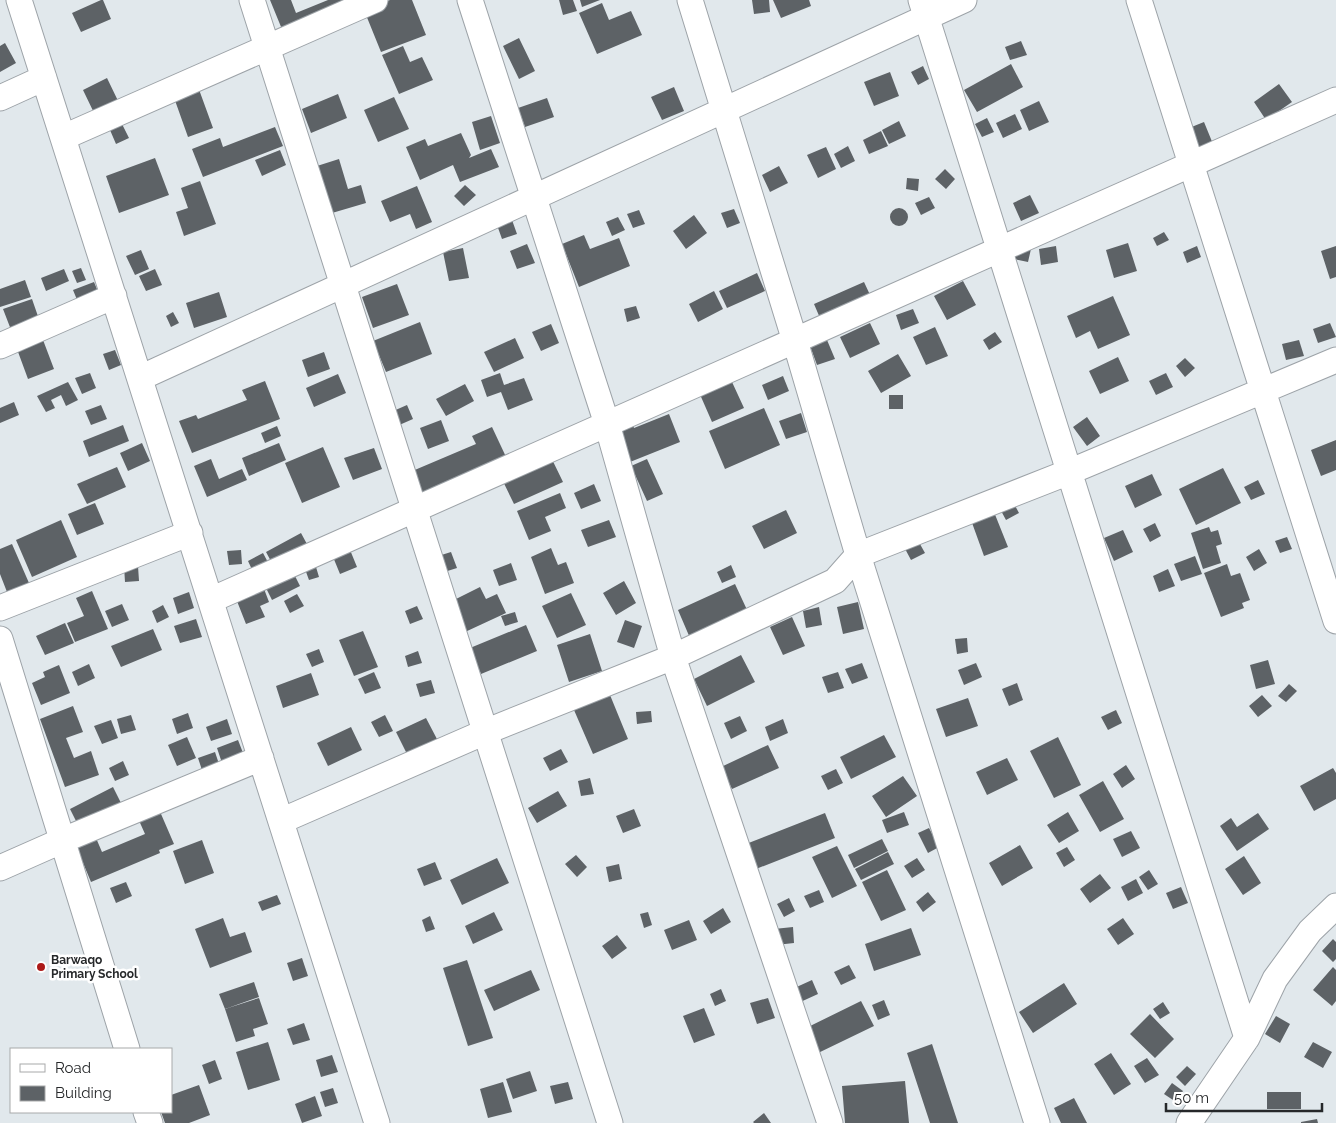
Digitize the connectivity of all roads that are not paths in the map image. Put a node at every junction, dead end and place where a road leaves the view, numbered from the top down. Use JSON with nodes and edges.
{"nodes":[{"id":1,"x":20,"y":0,"type":"edge"},
{"id":2,"x":252,"y":0,"type":"edge"},
{"id":3,"x":375,"y":0,"type":"edge"},
{"id":4,"x":470,"y":0,"type":"edge"},
{"id":5,"x":690,"y":0,"type":"edge"},
{"id":6,"x":964,"y":0,"type":"edge"},
{"id":7,"x":1139,"y":0,"type":"edge"},
{"id":8,"x":924,"y":9,"type":"edge"},
{"id":9,"x":267,"y":48,"type":"junction"},
{"id":10,"x":44,"y":78,"type":"junction"},
{"id":11,"x":0,"y":98,"type":"edge"},
{"id":12,"x":1336,"y":100,"type":"edge"},
{"id":13,"x":724,"y":110,"type":"junction"},
{"id":14,"x":64,"y":138,"type":"junction"},
{"id":15,"x":1191,"y":165,"type":"junction"},
{"id":16,"x":534,"y":198,"type":"junction"},
{"id":17,"x":999,"y":250,"type":"junction"},
{"id":18,"x":343,"y":285,"type":"junction"},
{"id":19,"x":114,"y":296,"type":"junction"},
{"id":20,"x":795,"y":341,"type":"junction"},
{"id":21,"x":0,"y":346,"type":"edge"},
{"id":22,"x":1336,"y":360,"type":"edge"},
{"id":23,"x":140,"y":378,"type":"junction"},
{"id":24,"x":1263,"y":392,"type":"junction"},
{"id":25,"x":607,"y":424,"type":"junction"},
{"id":26,"x":1070,"y":472,"type":"junction"},
{"id":27,"x":414,"y":510,"type":"junction"},
{"id":28,"x":190,"y":533,"type":"junction"},
{"id":29,"x":858,"y":555,"type":"junction"},
{"id":30,"x":211,"y":600,"type":"junction"},
{"id":31,"x":0,"y":608,"type":"edge"},
{"id":32,"x":1336,"y":621,"type":"edge"},
{"id":33,"x":0,"y":639,"type":"edge"},
{"id":34,"x":673,"y":657,"type":"junction"},
{"id":35,"x":485,"y":732,"type":"junction"},
{"id":36,"x":261,"y":758,"type":"junction"},
{"id":37,"x":282,"y":821,"type":"junction"},
{"id":38,"x":61,"y":841,"type":"junction"},
{"id":39,"x":0,"y":868,"type":"edge"},
{"id":40,"x":1336,"y":906,"type":"edge"},
{"id":41,"x":1247,"y":1038,"type":"junction"},
{"id":42,"x":127,"y":1048,"type":"edge"},
{"id":43,"x":378,"y":1123,"type":"edge"},
{"id":44,"x":610,"y":1123,"type":"edge"},
{"id":45,"x":830,"y":1123,"type":"edge"},
{"id":46,"x":1037,"y":1123,"type":"edge"},
{"id":47,"x":1189,"y":1123,"type":"edge"}],
"edges":[{"from":1,"to":10,"type":"street"},
{"from":2,"to":9,"type":"street"},
{"from":3,"to":9,"type":"street"},
{"from":4,"to":16,"type":"street"},
{"from":5,"to":13,"type":"street"},
{"from":6,"to":8,"type":"street"},
{"from":7,"to":15,"type":"street"},
{"from":8,"to":13,"type":"street"},
{"from":8,"to":17,"type":"street"},
{"from":9,"to":14,"type":"street"},
{"from":9,"to":18,"type":"street"},
{"from":10,"to":11,"type":"street"},
{"from":10,"to":14,"type":"street"},
{"from":12,"to":15,"type":"street"},
{"from":13,"to":16,"type":"street"},
{"from":13,"to":20,"type":"street"},
{"from":14,"to":19,"type":"street"},
{"from":15,"to":17,"type":"street"},
{"from":15,"to":24,"type":"street"},
{"from":16,"to":18,"type":"street"},
{"from":16,"to":25,"type":"street"},
{"from":17,"to":20,"type":"street"},
{"from":17,"to":26,"type":"street"},
{"from":18,"to":23,"type":"street"},
{"from":18,"to":27,"type":"street"},
{"from":19,"to":21,"type":"street"},
{"from":19,"to":23,"type":"street"},
{"from":20,"to":25,"type":"street"},
{"from":20,"to":29,"type":"street"},
{"from":22,"to":24,"type":"street"},
{"from":23,"to":28,"type":"street"},
{"from":24,"to":26,"type":"street"},
{"from":24,"to":32,"type":"street"},
{"from":25,"to":27,"type":"street"},
{"from":25,"to":34,"type":"street"},
{"from":26,"to":29,"type":"street"},
{"from":26,"to":41,"type":"street"},
{"from":27,"to":30,"type":"street"},
{"from":27,"to":35,"type":"street"},
{"from":28,"to":30,"type":"street"},
{"from":28,"to":31,"type":"street"},
{"from":29,"to":34,"type":"street"},
{"from":29,"to":46,"type":"street"},
{"from":30,"to":36,"type":"street"},
{"from":33,"to":38,"type":"street"},
{"from":34,"to":35,"type":"street"},
{"from":34,"to":45,"type":"street"},
{"from":35,"to":37,"type":"street"},
{"from":35,"to":44,"type":"street"},
{"from":36,"to":37,"type":"street"},
{"from":36,"to":38,"type":"street"},
{"from":37,"to":43,"type":"street"},
{"from":38,"to":39,"type":"street"},
{"from":38,"to":42,"type":"street"},
{"from":40,"to":41,"type":"street"},
{"from":41,"to":47,"type":"street"}]}
